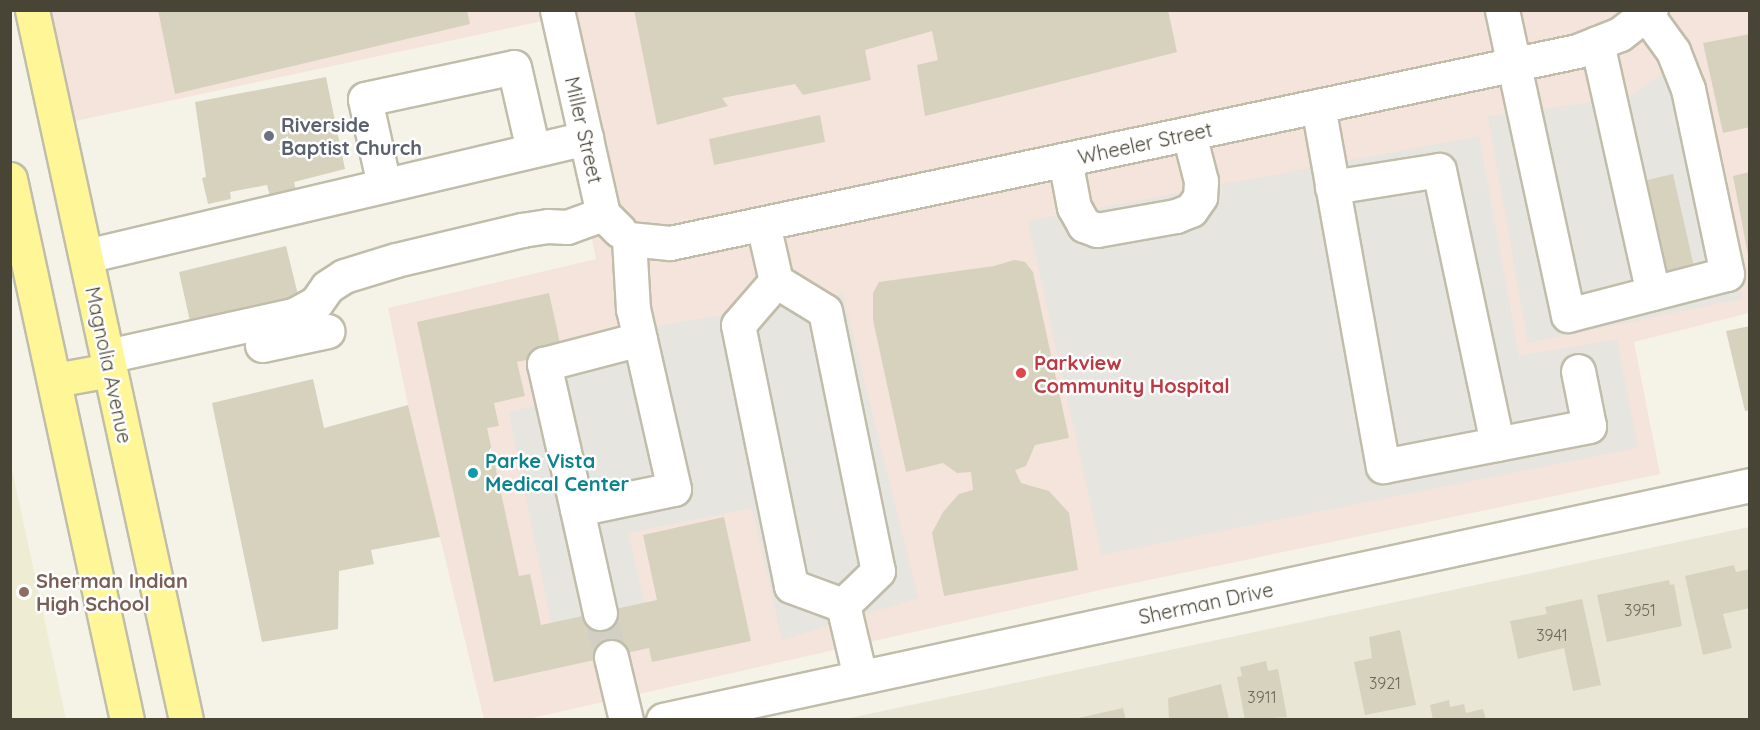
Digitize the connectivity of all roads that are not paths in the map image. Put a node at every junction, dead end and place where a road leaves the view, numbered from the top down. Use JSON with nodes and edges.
{"nodes":[{"id":1,"x":32,"y":10,"type":"edge"},
{"id":2,"x":557,"y":10,"type":"edge"},
{"id":3,"x":1502,"y":10,"type":"edge"},
{"id":4,"x":1649,"y":13,"type":"edge"},
{"id":5,"x":1610,"y":29,"type":"edge"},
{"id":6,"x":1513,"y":64,"type":"junction"},
{"id":7,"x":1318,"y":106,"type":"junction"},
{"id":8,"x":1189,"y":134,"type":"junction"},
{"id":9,"x":586,"y":138,"type":"junction"},
{"id":10,"x":533,"y":150,"type":"junction"},
{"id":11,"x":1065,"y":160,"type":"junction"},
{"id":12,"x":10,"y":179,"type":"edge"},
{"id":13,"x":384,"y":185,"type":"junction"},
{"id":14,"x":1332,"y":187,"type":"junction"},
{"id":15,"x":603,"y":214,"type":"junction"},
{"id":16,"x":763,"y":224,"type":"junction"},
{"id":17,"x":628,"y":239,"type":"junction"},
{"id":18,"x":86,"y":256,"type":"junction"},
{"id":19,"x":776,"y":281,"type":"junction"},
{"id":20,"x":1653,"y":293,"type":"junction"},
{"id":21,"x":328,"y":331,"type":"dead end"},
{"id":22,"x":640,"y":339,"type":"junction"},
{"id":23,"x":108,"y":363,"type":"junction"},
{"id":24,"x":1578,"y":371,"type":"dead end"},
{"id":25,"x":55,"y":380,"type":"junction"},
{"id":26,"x":1497,"y":444,"type":"junction"},
{"id":27,"x":1749,"y":485,"type":"edge"},
{"id":28,"x":577,"y":509,"type":"junction"},
{"id":29,"x":843,"y":605,"type":"junction"},
{"id":30,"x":600,"y":613,"type":"tunnel mouth"},
{"id":31,"x":611,"y":657,"type":"tunnel mouth"},
{"id":32,"x":860,"y":677,"type":"junction"},
{"id":33,"x":127,"y":720,"type":"edge"},
{"id":34,"x":186,"y":720,"type":"edge"},
{"id":35,"x":626,"y":720,"type":"edge"},
{"id":36,"x":663,"y":720,"type":"edge"}],
"edges":[{"from":1,"to":18,"type":"main road","name":"Magnolia Avenue"},
{"from":2,"to":9,"type":"street","name":"Miller Street"},
{"from":3,"to":6,"type":"street"},
{"from":4,"to":5,"type":"street","name":"Wheeler Street"},
{"from":4,"to":20,"type":"street"},
{"from":5,"to":6,"type":"street","name":"Wheeler Street"},
{"from":5,"to":20,"type":"street"},
{"from":6,"to":7,"type":"street","name":"Wheeler Street"},
{"from":6,"to":20,"type":"street"},
{"from":7,"to":8,"type":"street","name":"Wheeler Street"},
{"from":7,"to":14,"type":"street"},
{"from":8,"to":11,"type":"street","name":"Wheeler Street"},
{"from":8,"to":11,"type":"street"},
{"from":9,"to":10,"type":"street"},
{"from":9,"to":15,"type":"street","name":"Miller Street"},
{"from":10,"to":13,"type":"street"},
{"from":10,"to":13,"type":"street"},
{"from":11,"to":16,"type":"street","name":"Wheeler Street"},
{"from":12,"to":25,"type":"main road"},
{"from":13,"to":18,"type":"street"},
{"from":14,"to":26,"type":"street"},
{"from":14,"to":26,"type":"street"},
{"from":15,"to":17,"type":"street"},
{"from":15,"to":23,"type":"street"},
{"from":16,"to":17,"type":"street","name":"Wheeler Street"},
{"from":16,"to":19,"type":"street"},
{"from":17,"to":22,"type":"street"},
{"from":18,"to":23,"type":"main road","name":"Magnolia Avenue"},
{"from":19,"to":29,"type":"street"},
{"from":19,"to":29,"type":"street"},
{"from":21,"to":23,"type":"street"},
{"from":22,"to":28,"type":"street"},
{"from":22,"to":28,"type":"street"},
{"from":23,"to":25,"type":"main road"},
{"from":23,"to":34,"type":"main road","name":"Magnolia Avenue"},
{"from":24,"to":26,"type":"street"},
{"from":25,"to":33,"type":"main road"},
{"from":27,"to":32,"type":"street","name":"Sherman Drive"},
{"from":28,"to":30,"type":"street"},
{"from":29,"to":32,"type":"street"},
{"from":31,"to":35,"type":"street"},
{"from":32,"to":36,"type":"street","name":"Sherman Drive"}]}
